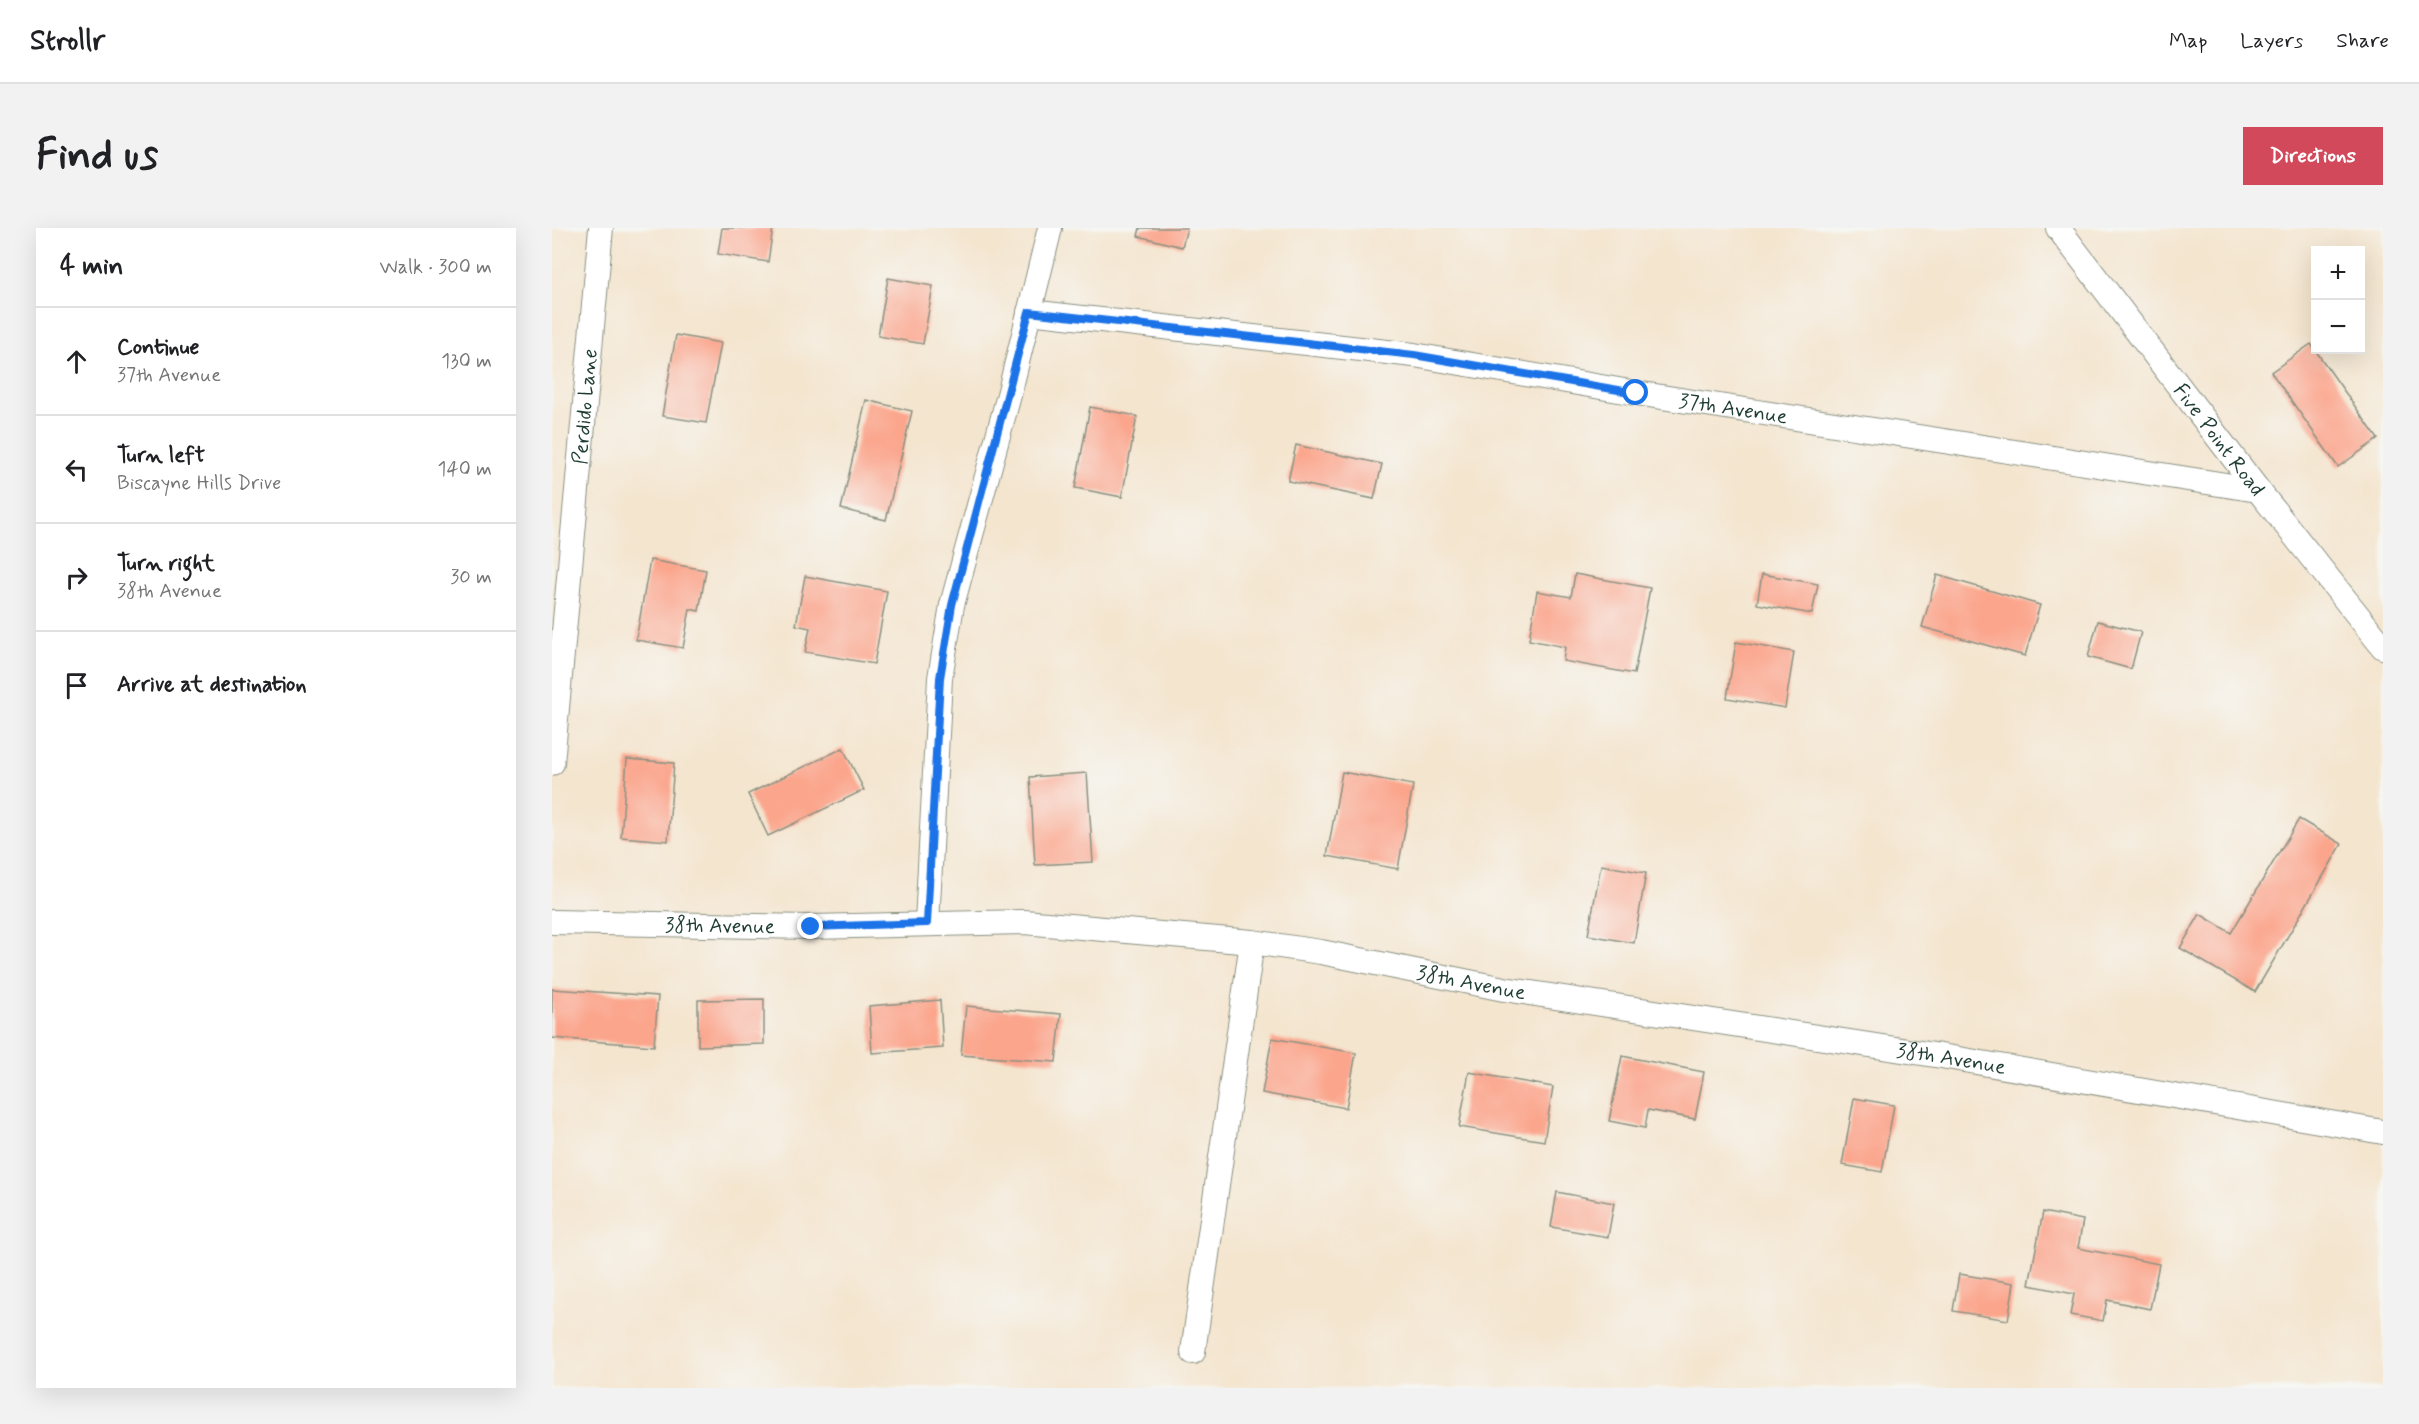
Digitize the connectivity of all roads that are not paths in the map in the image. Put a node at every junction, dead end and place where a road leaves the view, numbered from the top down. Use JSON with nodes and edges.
{"nodes":[{"id":1,"x":600,"y":228,"type":"edge"},
{"id":2,"x":1050,"y":228,"type":"edge"},
{"id":3,"x":2058,"y":228,"type":"edge"},
{"id":4,"x":1029,"y":312,"type":"junction"},
{"id":5,"x":2258,"y":490,"type":"junction"},
{"id":6,"x":2383,"y":646,"type":"edge"},
{"id":7,"x":552,"y":763,"type":"edge"},
{"id":8,"x":552,"y":922,"type":"edge"},
{"id":9,"x":927,"y":923,"type":"junction"},
{"id":10,"x":1252,"y":942,"type":"junction"},
{"id":11,"x":2383,"y":1132,"type":"edge"},
{"id":12,"x":1193,"y":1352,"type":"dead end"}],
"edges":[{"from":1,"to":7,"type":"street","name":"Perdido Lane"},
{"from":2,"to":4,"type":"street"},
{"from":3,"to":5,"type":"street","name":"Five Point Road"},
{"from":4,"to":5,"type":"street","name":"37th Avenue"},
{"from":4,"to":9,"type":"street"},
{"from":5,"to":6,"type":"street","name":"Five Point Road"},
{"from":8,"to":9,"type":"street","name":"38th Avenue"},
{"from":9,"to":10,"type":"street","name":"38th Avenue"},
{"from":10,"to":11,"type":"street","name":"38th Avenue"},
{"from":10,"to":12,"type":"street"}]}
